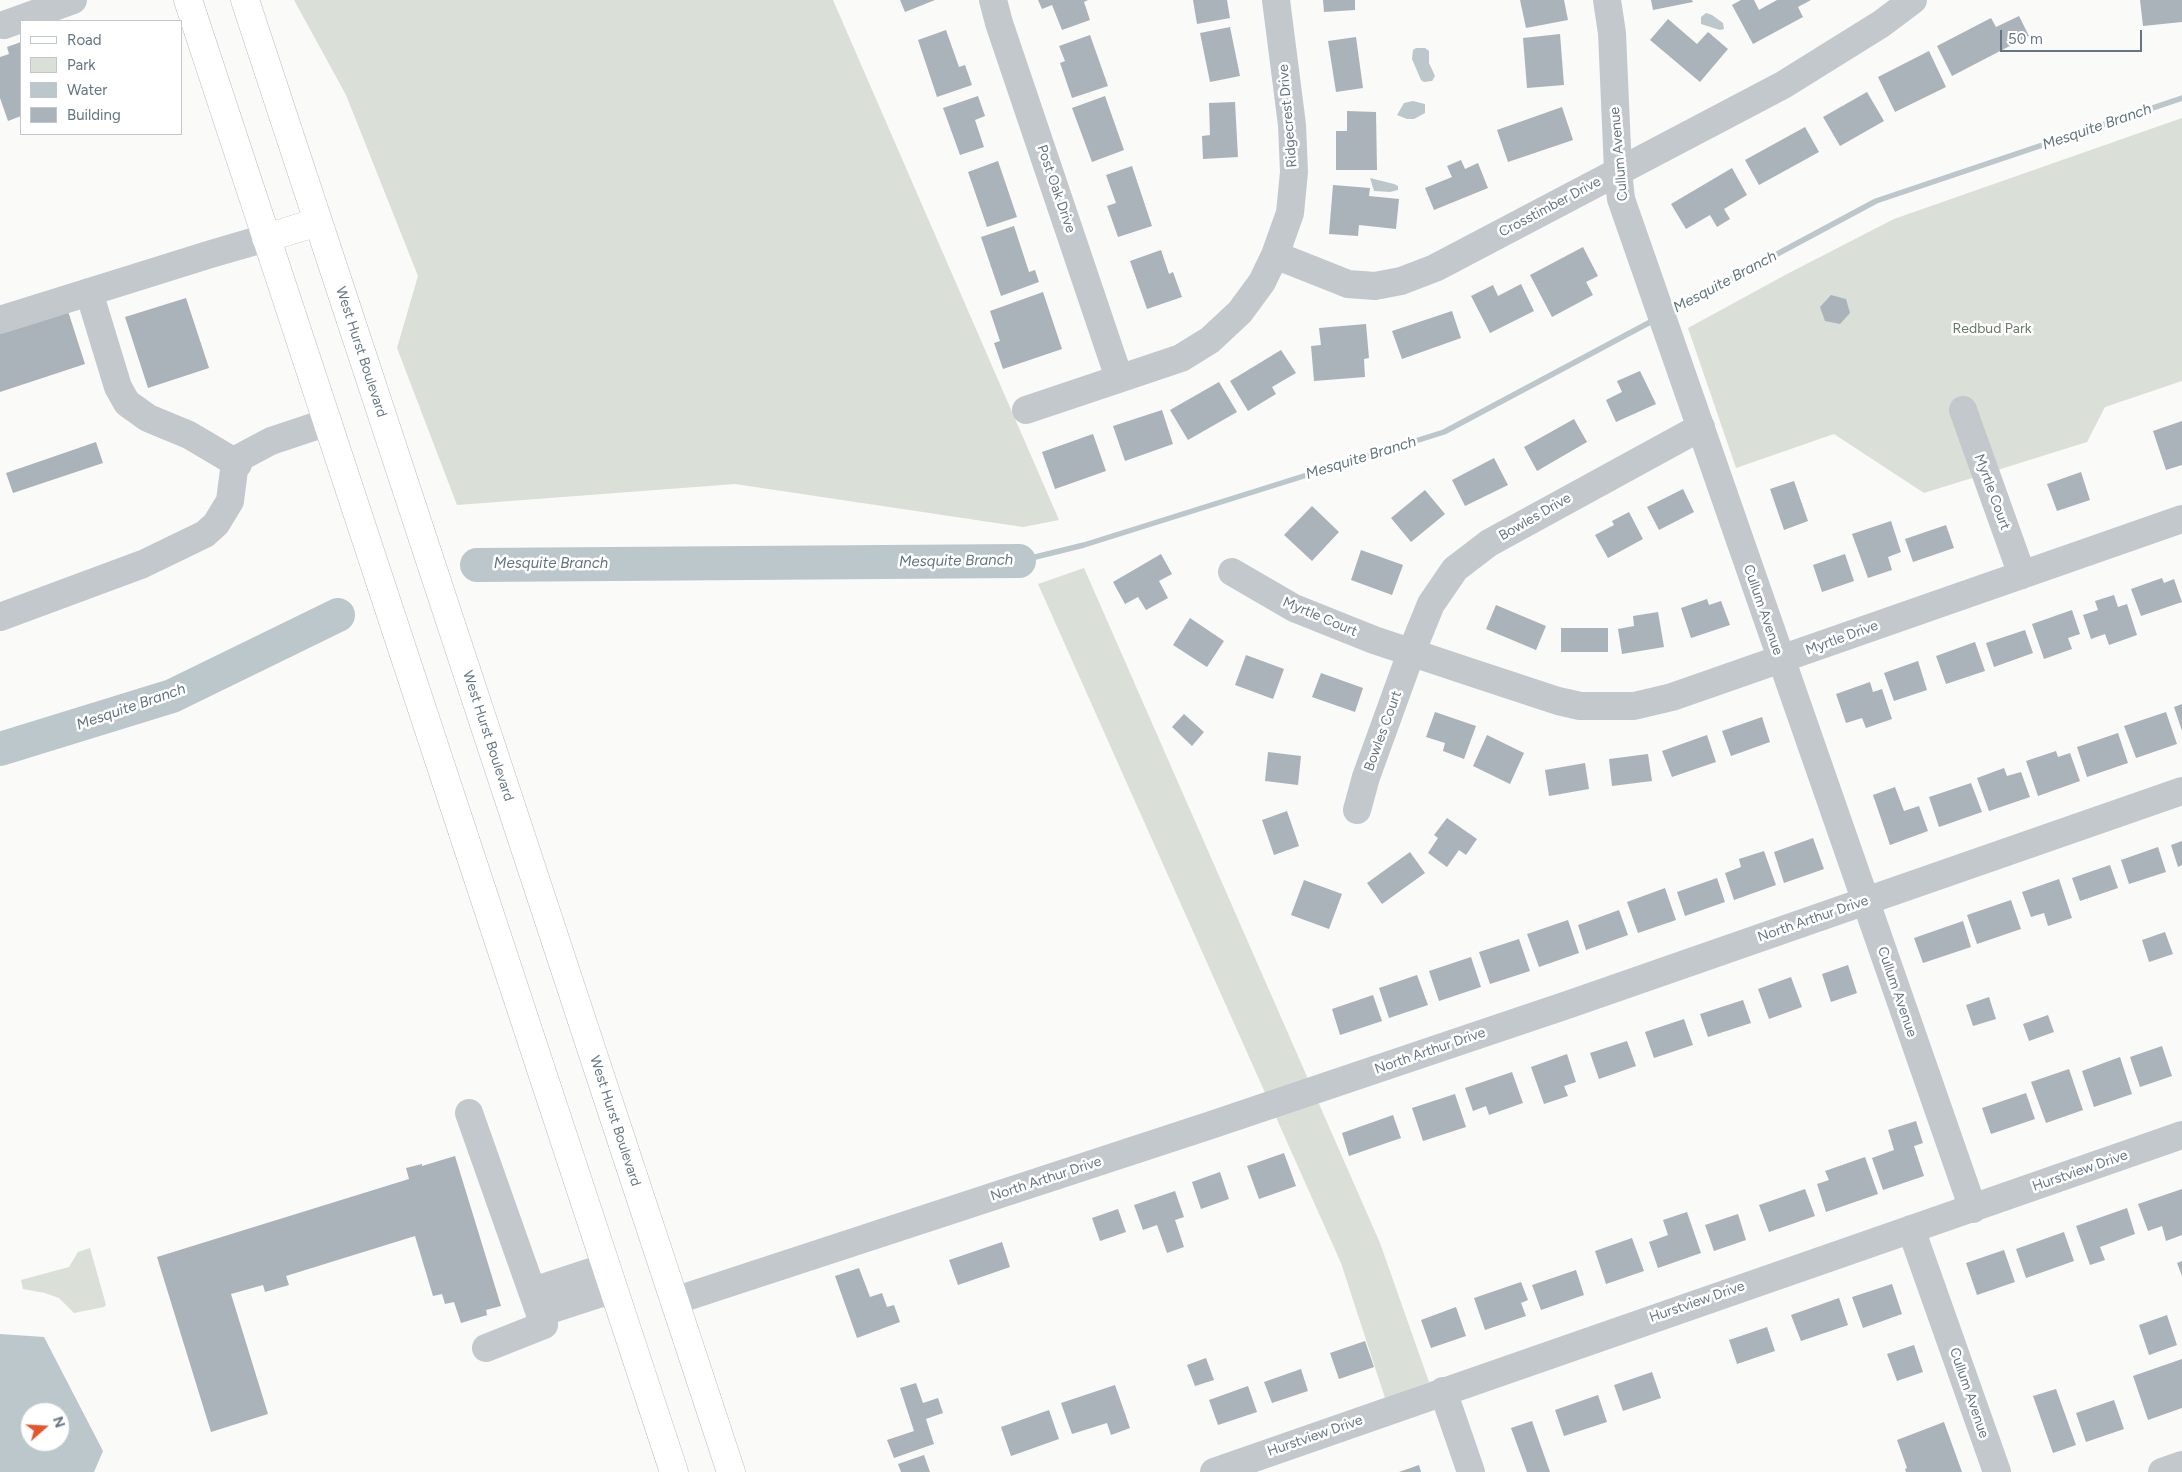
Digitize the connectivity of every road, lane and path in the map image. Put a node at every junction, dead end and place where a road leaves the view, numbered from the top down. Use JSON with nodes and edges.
{"nodes":[{"id":1,"x":245,"y":0,"type":"edge"},
{"id":2,"x":993,"y":0,"type":"edge"},
{"id":3,"x":1276,"y":0,"type":"edge"},
{"id":4,"x":1607,"y":0,"type":"edge"},
{"id":5,"x":1913,"y":0,"type":"edge"},
{"id":6,"x":65,"y":9,"type":"edge"},
{"id":7,"x":189,"y":18,"type":"edge"},
{"id":8,"x":23,"y":20,"type":"edge"},
{"id":9,"x":20,"y":21,"type":"edge"},
{"id":10,"x":4,"y":25,"type":"dead end"},
{"id":11,"x":1618,"y":171,"type":"junction"},
{"id":12,"x":318,"y":222,"type":"junction"},
{"id":13,"x":266,"y":238,"type":"junction"},
{"id":14,"x":1275,"y":255,"type":"junction"},
{"id":15,"x":89,"y":292,"type":"junction"},
{"id":16,"x":0,"y":320,"type":"edge"},
{"id":17,"x":1119,"y":378,"type":"junction"},
{"id":18,"x":1026,"y":410,"type":"dead end"},
{"id":19,"x":1963,"y":410,"type":"dead end"},
{"id":20,"x":328,"y":422,"type":"junction"},
{"id":21,"x":1701,"y":427,"type":"junction"},
{"id":22,"x":238,"y":464,"type":"junction"},
{"id":23,"x":2182,"y":520,"type":"edge"},
{"id":24,"x":1232,"y":572,"type":"dead end"},
{"id":25,"x":2022,"y":575,"type":"junction"},
{"id":26,"x":0,"y":617,"type":"edge"},
{"id":27,"x":1411,"y":653,"type":"junction"},
{"id":28,"x":1781,"y":660,"type":"junction"},
{"id":29,"x":2182,"y":791,"type":"edge"},
{"id":30,"x":1357,"y":810,"type":"dead end"},
{"id":31,"x":1865,"y":900,"type":"junction"},
{"id":32,"x":469,"y":1113,"type":"dead end"},
{"id":33,"x":2182,"y":1135,"type":"edge"},
{"id":34,"x":1973,"y":1209,"type":"junction"},
{"id":35,"x":1912,"y":1229,"type":"junction"},
{"id":36,"x":610,"y":1278,"type":"junction"},
{"id":37,"x":674,"y":1301,"type":"junction"},
{"id":38,"x":536,"y":1302,"type":"junction"},
{"id":39,"x":486,"y":1348,"type":"dead end"},
{"id":40,"x":1443,"y":1391,"type":"junction"},
{"id":41,"x":2182,"y":1465,"type":"edge"},
{"id":42,"x":674,"y":1472,"type":"edge"},
{"id":43,"x":731,"y":1472,"type":"edge"},
{"id":44,"x":1214,"y":1472,"type":"edge"},
{"id":45,"x":1471,"y":1472,"type":"edge"},
{"id":46,"x":1997,"y":1472,"type":"edge"},
{"id":47,"x":2162,"y":1472,"type":"edge"}],
"edges":[{"from":1,"to":12,"type":"main road","name":"West Hurst Boulevard"},
{"from":2,"to":17,"type":"street","name":"Post Oak Drive"},
{"from":3,"to":14,"type":"street","name":"Ridgecrest Drive"},
{"from":4,"to":11,"type":"street","name":"Cullum Avenue"},
{"from":5,"to":11,"type":"street","name":"Crosstimber Drive"},
{"from":6,"to":8,"type":"street"},
{"from":7,"to":13,"type":"main road"},
{"from":9,"to":10,"type":"street"},
{"from":11,"to":14,"type":"street","name":"Crosstimber Drive"},
{"from":11,"to":21,"type":"street","name":"Cullum Avenue"},
{"from":12,"to":13,"type":"main road"},
{"from":12,"to":37,"type":"main road","name":"West Hurst Boulevard"},
{"from":13,"to":15,"type":"street"},
{"from":13,"to":20,"type":"main road"},
{"from":14,"to":17,"type":"street","name":"Ridgecrest Drive"},
{"from":15,"to":16,"type":"street"},
{"from":15,"to":22,"type":"street"},
{"from":17,"to":18,"type":"street","name":"Ridgecrest Drive"},
{"from":19,"to":25,"type":"street","name":"Myrtle Court"},
{"from":20,"to":22,"type":"street"},
{"from":20,"to":36,"type":"main road"},
{"from":21,"to":27,"type":"street","name":"Bowles Drive"},
{"from":21,"to":28,"type":"street","name":"Cullum Avenue"},
{"from":22,"to":26,"type":"street"},
{"from":23,"to":25,"type":"street","name":"Myrtle Drive"},
{"from":24,"to":27,"type":"street","name":"Myrtle Court"},
{"from":25,"to":28,"type":"street","name":"Myrtle Drive"},
{"from":27,"to":28,"type":"street","name":"Myrtle Drive"},
{"from":27,"to":30,"type":"street","name":"Bowles Court"},
{"from":28,"to":31,"type":"street","name":"Cullum Avenue"},
{"from":29,"to":31,"type":"street","name":"North Arthur Drive"},
{"from":31,"to":34,"type":"street","name":"Cullum Avenue"},
{"from":31,"to":37,"type":"street","name":"North Arthur Drive"},
{"from":32,"to":38,"type":"street"},
{"from":33,"to":34,"type":"street","name":"Hurstview Drive"},
{"from":34,"to":35,"type":"street","name":"Hurstview Drive"},
{"from":35,"to":40,"type":"street","name":"Hurstview Drive"},
{"from":35,"to":46,"type":"street","name":"Cullum Avenue"},
{"from":36,"to":38,"type":"street"},
{"from":36,"to":42,"type":"main road"},
{"from":37,"to":43,"type":"main road","name":"West Hurst Boulevard"},
{"from":38,"to":39,"type":"street"},
{"from":40,"to":44,"type":"street","name":"Hurstview Drive"},
{"from":40,"to":45,"type":"street"},
{"from":41,"to":47,"type":"street"}]}
